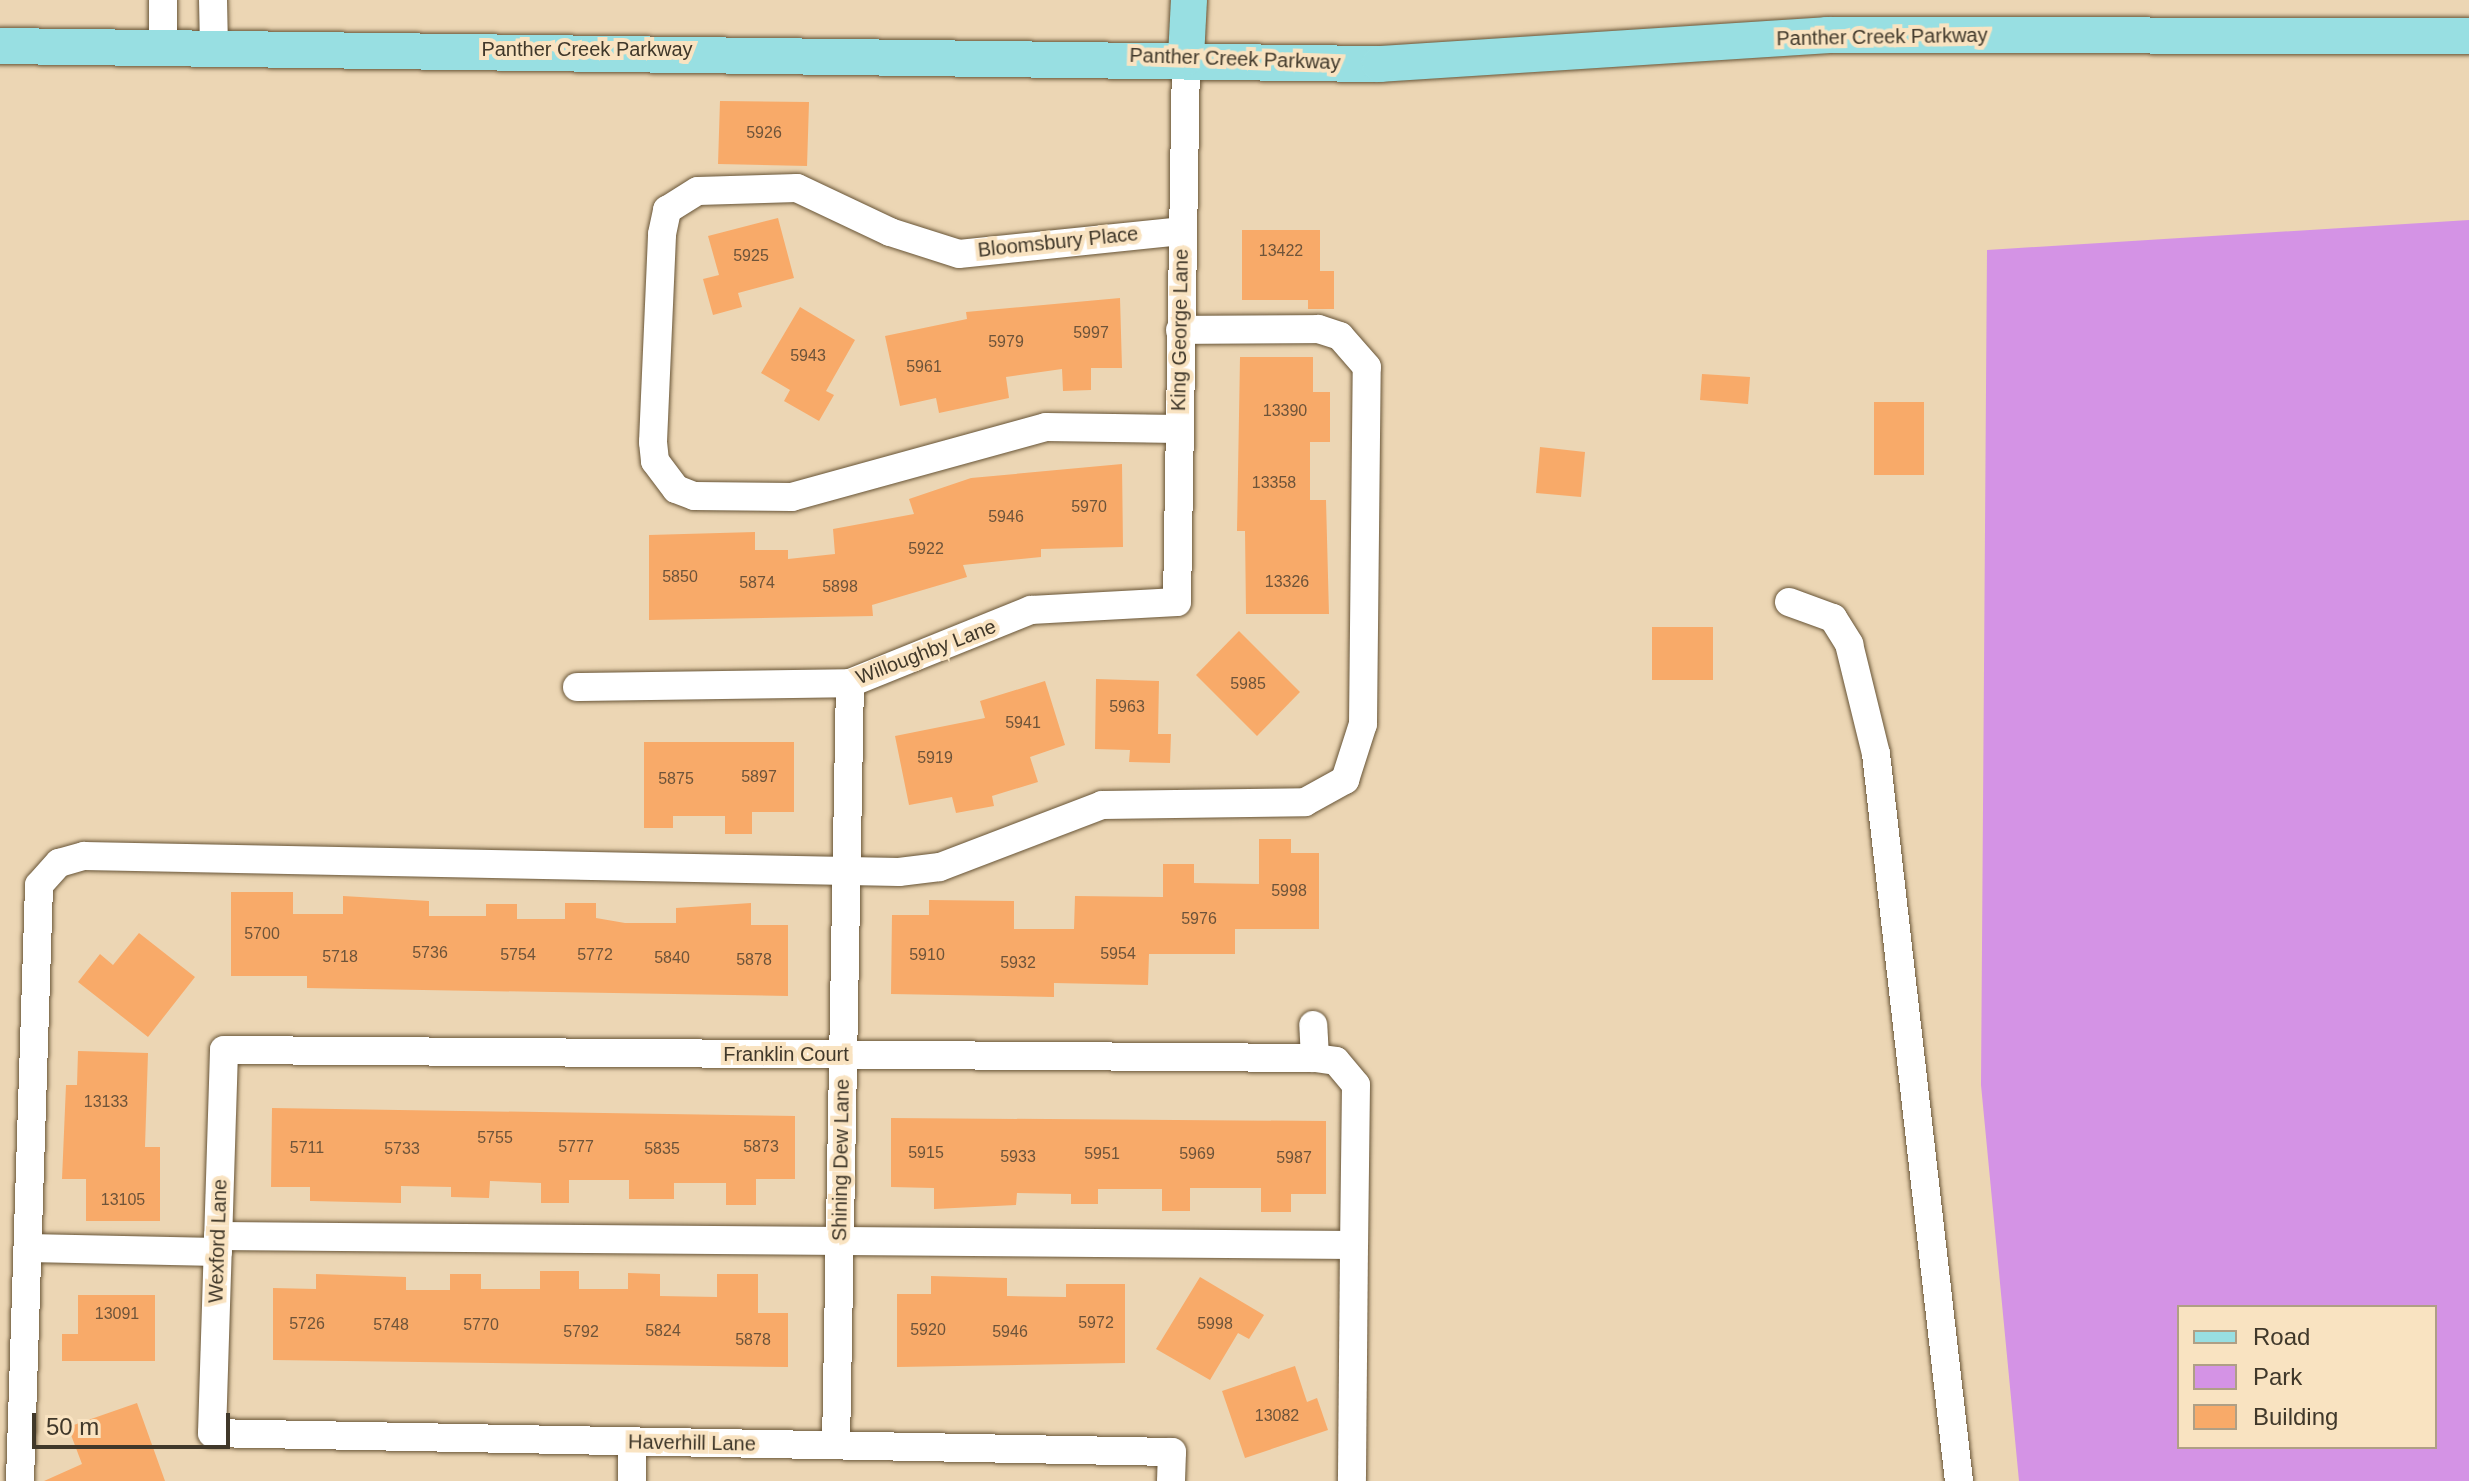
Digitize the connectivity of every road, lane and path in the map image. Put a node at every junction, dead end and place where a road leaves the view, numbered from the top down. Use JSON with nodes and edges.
{"nodes":[{"id":1,"x":163,"y":0,"type":"edge"},
{"id":2,"x":213,"y":0,"type":"edge"},
{"id":3,"x":1189,"y":0,"type":"edge"},
{"id":4,"x":2469,"y":36,"type":"edge"},
{"id":5,"x":0,"y":46,"type":"edge"},
{"id":6,"x":163,"y":47,"type":"junction"},
{"id":7,"x":214,"y":47,"type":"junction"},
{"id":8,"x":1186,"y":57,"type":"junction"},
{"id":9,"x":1181,"y":231,"type":"junction"},
{"id":10,"x":1180,"y":330,"type":"junction"},
{"id":11,"x":1179,"y":429,"type":"junction"},
{"id":12,"x":1177,"y":602,"type":"joint"},
{"id":13,"x":1789,"y":602,"type":"dead end"},
{"id":14,"x":850,"y":683,"type":"junction"},
{"id":15,"x":577,"y":687,"type":"dead end"},
{"id":16,"x":847,"y":871,"type":"junction"},
{"id":17,"x":1313,"y":1025,"type":"dead end"},
{"id":18,"x":224,"y":1050,"type":"joint"},
{"id":19,"x":843,"y":1054,"type":"junction"},
{"id":20,"x":1315,"y":1058,"type":"junction"},
{"id":21,"x":840,"y":1242,"type":"junction"},
{"id":22,"x":218,"y":1244,"type":"junction"},
{"id":23,"x":1354,"y":1245,"type":"junction"},
{"id":24,"x":28,"y":1248,"type":"junction"},
{"id":25,"x":212,"y":1433,"type":"joint"},
{"id":26,"x":632,"y":1441,"type":"junction"},
{"id":27,"x":836,"y":1445,"type":"junction"},
{"id":28,"x":20,"y":1481,"type":"edge"},
{"id":29,"x":632,"y":1481,"type":"edge"},
{"id":30,"x":1171,"y":1481,"type":"edge"},
{"id":31,"x":1352,"y":1481,"type":"edge"},
{"id":32,"x":1959,"y":1481,"type":"edge"}],
"edges":[{"from":1,"to":6,"type":"street"},
{"from":2,"to":7,"type":"street"},
{"from":3,"to":8,"type":"main road"},
{"from":4,"to":8,"type":"main road","name":"Panther Creek Parkway"},
{"from":5,"to":6,"type":"main road","name":"Panther Creek Parkway"},
{"from":6,"to":7,"type":"main road","name":"Panther Creek Parkway"},
{"from":7,"to":8,"type":"main road","name":"Panther Creek Parkway"},
{"from":8,"to":9,"type":"street","name":"King George Lane"},
{"from":9,"to":10,"type":"street","name":"King George Lane"},
{"from":9,"to":11,"type":"street","name":"Bloomsbury Place"},
{"from":10,"to":11,"type":"street","name":"King George Lane"},
{"from":10,"to":16,"type":"street"},
{"from":11,"to":12,"type":"street","name":"King George Lane"},
{"from":12,"to":14,"type":"street","name":"Willoughby Lane"},
{"from":13,"to":32,"type":"street"},
{"from":14,"to":15,"type":"street","name":"Willoughby Lane"},
{"from":14,"to":16,"type":"street","name":"Shining Dew Lane"},
{"from":16,"to":19,"type":"street","name":"Shining Dew Lane"},
{"from":16,"to":24,"type":"street"},
{"from":17,"to":20,"type":"street"},
{"from":18,"to":19,"type":"street","name":"Franklin Court"},
{"from":18,"to":22,"type":"street","name":"Wexford Lane"},
{"from":19,"to":20,"type":"street","name":"Franklin Court"},
{"from":19,"to":21,"type":"street","name":"Shining Dew Lane"},
{"from":20,"to":23,"type":"street"},
{"from":21,"to":22,"type":"street"},
{"from":21,"to":23,"type":"street"},
{"from":21,"to":27,"type":"street","name":"Shining Dew Lane"},
{"from":22,"to":24,"type":"street"},
{"from":22,"to":25,"type":"street","name":"Wexford Lane"},
{"from":23,"to":31,"type":"street"},
{"from":24,"to":28,"type":"street"},
{"from":25,"to":26,"type":"street","name":"Haverhill Lane"},
{"from":26,"to":27,"type":"street","name":"Haverhill Lane"},
{"from":26,"to":29,"type":"street"},
{"from":27,"to":30,"type":"street","name":"Haverhill Lane"}]}
